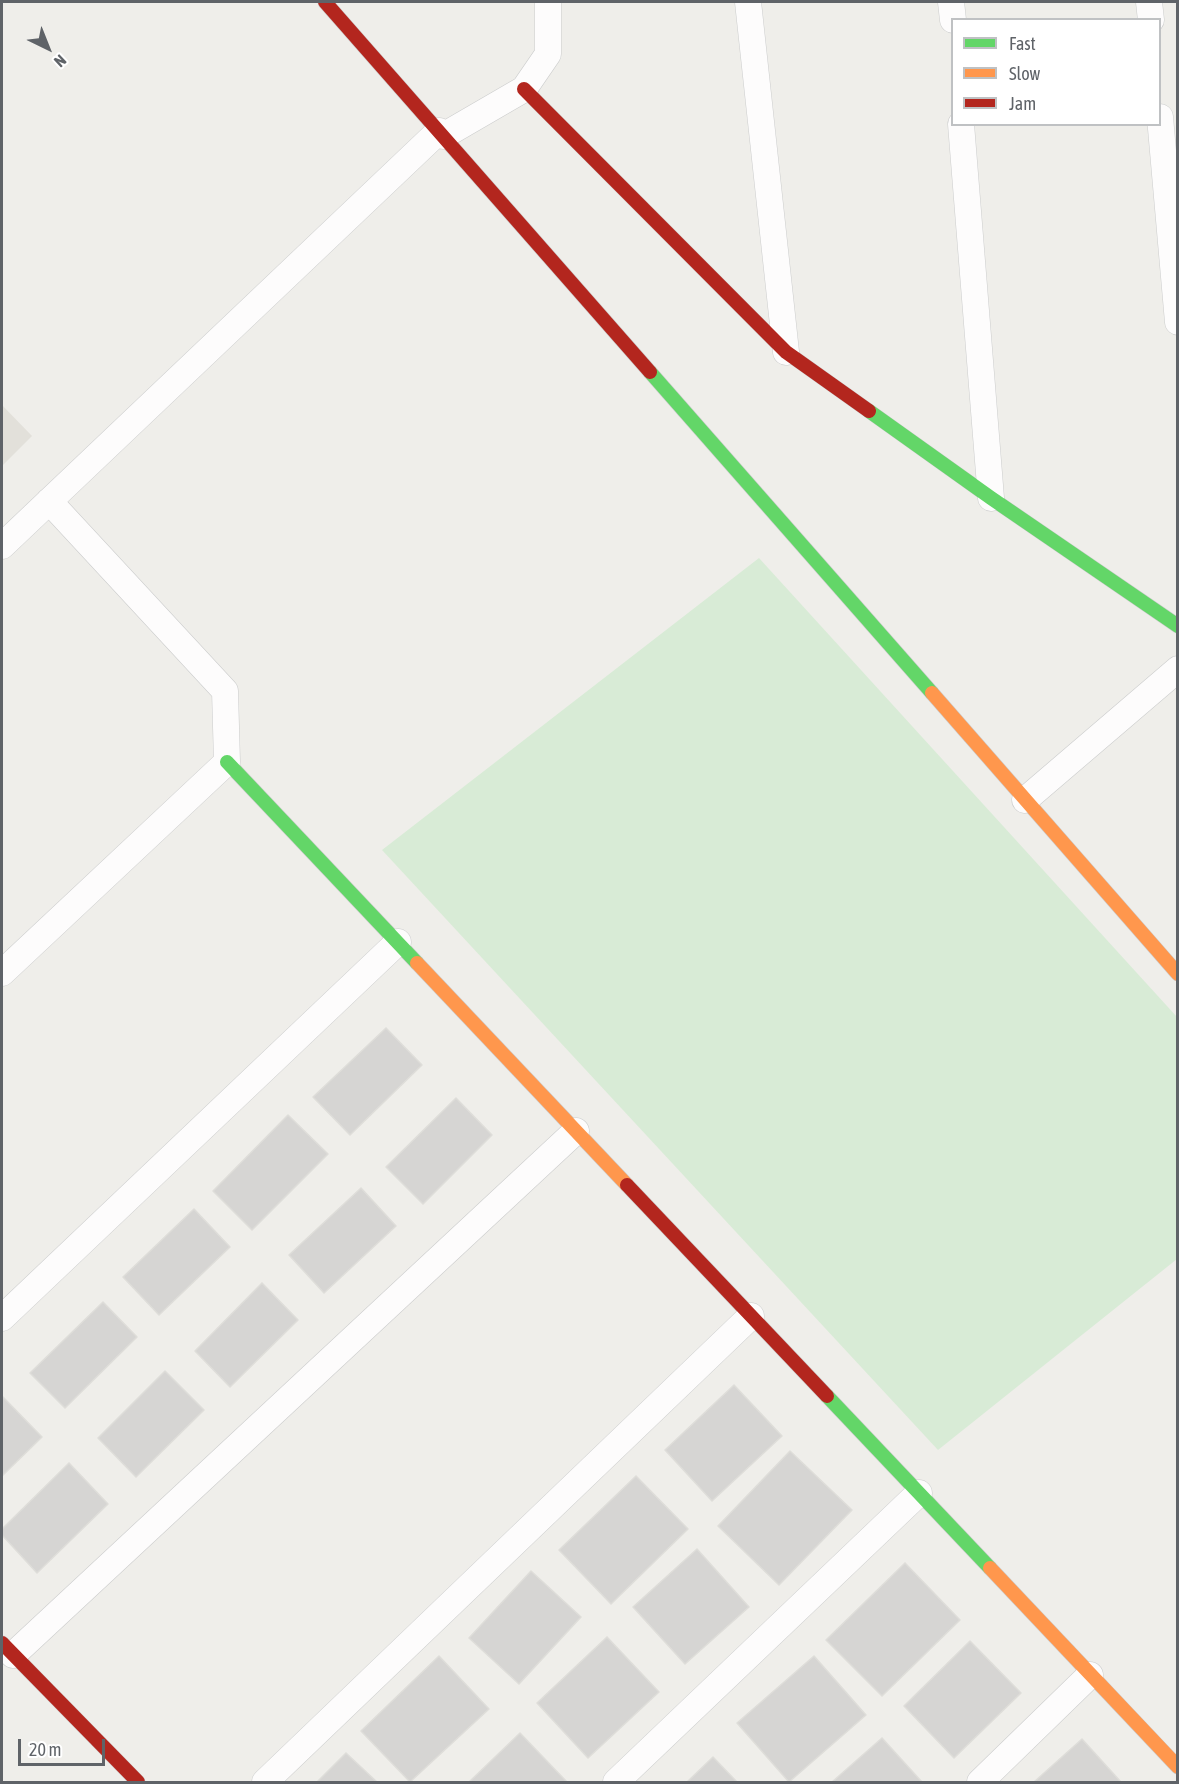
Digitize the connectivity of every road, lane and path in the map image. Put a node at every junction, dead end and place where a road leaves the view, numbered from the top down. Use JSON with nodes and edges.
{"nodes":[{"id":1,"x":325,"y":2,"type":"edge"},
{"id":2,"x":548,"y":2,"type":"edge"},
{"id":3,"x":748,"y":2,"type":"edge"},
{"id":4,"x":951,"y":2,"type":"edge"},
{"id":5,"x":1149,"y":2,"type":"edge"},
{"id":6,"x":953,"y":18,"type":"edge"},
{"id":7,"x":1151,"y":18,"type":"edge"},
{"id":8,"x":524,"y":89,"type":"junction"},
{"id":9,"x":961,"y":126,"type":"edge"},
{"id":10,"x":1161,"y":126,"type":"edge"},
{"id":11,"x":441,"y":133,"type":"junction"},
{"id":12,"x":1178,"y":322,"type":"edge"},
{"id":13,"x":786,"y":352,"type":"junction"},
{"id":14,"x":991,"y":498,"type":"junction"},
{"id":15,"x":49,"y":501,"type":"junction"},
{"id":16,"x":2,"y":546,"type":"edge"},
{"id":17,"x":1178,"y":626,"type":"edge"},
{"id":18,"x":1178,"y":669,"type":"edge"},
{"id":19,"x":227,"y":762,"type":"junction"},
{"id":20,"x":1025,"y":800,"type":"junction"},
{"id":21,"x":398,"y":942,"type":"junction"},
{"id":22,"x":2,"y":973,"type":"edge"},
{"id":23,"x":1178,"y":974,"type":"edge"},
{"id":24,"x":576,"y":1131,"type":"junction"},
{"id":25,"x":751,"y":1316,"type":"junction"},
{"id":26,"x":2,"y":1318,"type":"edge"},
{"id":27,"x":918,"y":1493,"type":"junction"},
{"id":28,"x":7,"y":1649,"type":"edge"},
{"id":29,"x":1090,"y":1675,"type":"junction"},
{"id":30,"x":1178,"y":1767,"type":"edge"},
{"id":31,"x":138,"y":1782,"type":"edge"},
{"id":32,"x":265,"y":1782,"type":"edge"},
{"id":33,"x":616,"y":1782,"type":"edge"},
{"id":34,"x":980,"y":1782,"type":"edge"}],
"edges":[{"from":1,"to":11,"type":"street"},
{"from":2,"to":8,"type":"street"},
{"from":3,"to":13,"type":"street"},
{"from":4,"to":6,"type":"street"},
{"from":5,"to":7,"type":"street"},
{"from":8,"to":11,"type":"street"},
{"from":8,"to":13,"type":"street"},
{"from":9,"to":14,"type":"street"},
{"from":10,"to":12,"type":"street"},
{"from":11,"to":15,"type":"street"},
{"from":11,"to":20,"type":"street"},
{"from":13,"to":14,"type":"street"},
{"from":14,"to":17,"type":"street"},
{"from":15,"to":16,"type":"street"},
{"from":15,"to":19,"type":"street"},
{"from":18,"to":20,"type":"street"},
{"from":19,"to":21,"type":"street"},
{"from":19,"to":22,"type":"street"},
{"from":20,"to":23,"type":"street"},
{"from":21,"to":24,"type":"street"},
{"from":21,"to":26,"type":"street"},
{"from":24,"to":25,"type":"street"},
{"from":24,"to":28,"type":"street"},
{"from":25,"to":27,"type":"street"},
{"from":25,"to":32,"type":"street"},
{"from":27,"to":29,"type":"street"},
{"from":27,"to":33,"type":"street"},
{"from":28,"to":31,"type":"street"},
{"from":29,"to":30,"type":"street"},
{"from":29,"to":34,"type":"street"}]}
